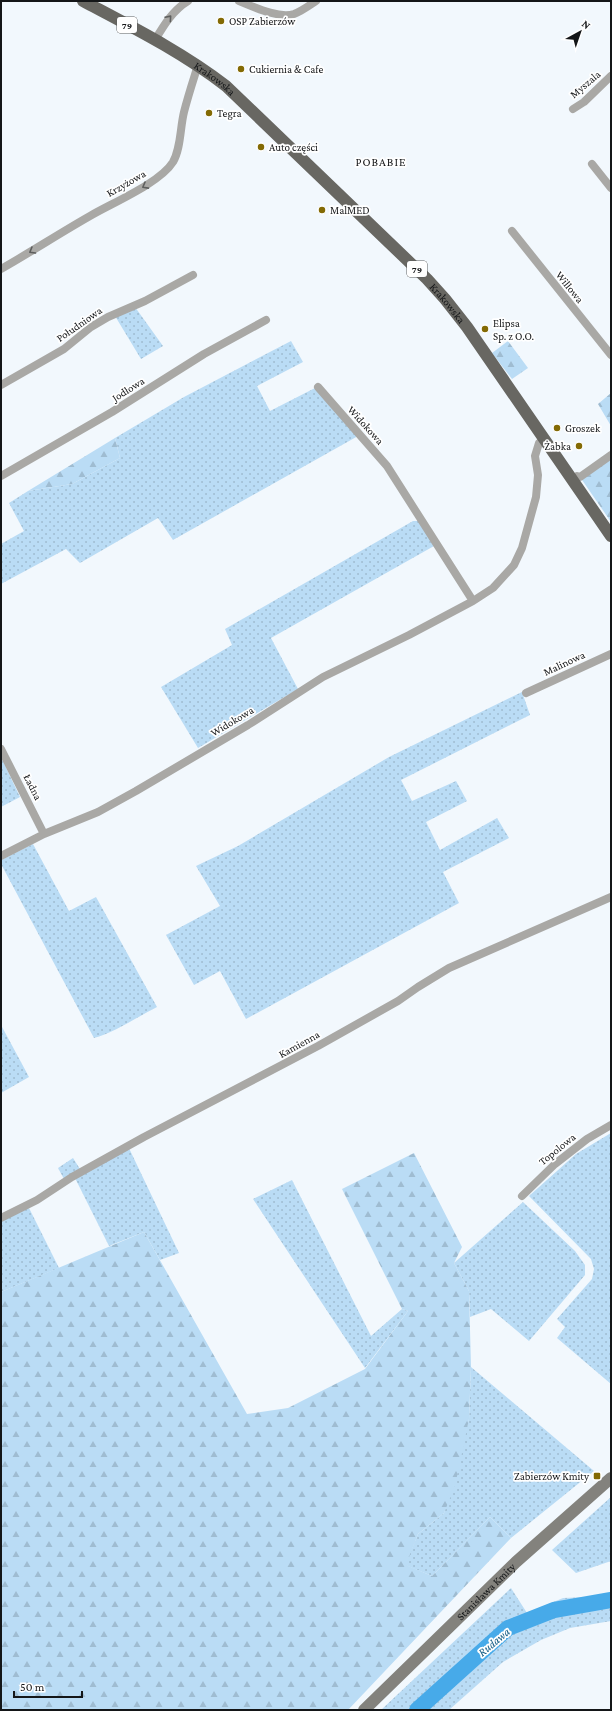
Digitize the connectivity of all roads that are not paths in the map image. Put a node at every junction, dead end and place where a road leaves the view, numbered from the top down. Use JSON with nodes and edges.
{"nodes":[{"id":1,"x":82,"y":1,"type":"edge"},
{"id":2,"x":188,"y":1,"type":"edge"},
{"id":3,"x":239,"y":1,"type":"edge"},
{"id":4,"x":316,"y":1,"type":"edge"},
{"id":5,"x":155,"y":40,"type":"junction"},
{"id":6,"x":198,"y":65,"type":"junction"},
{"id":7,"x":611,"y":76,"type":"edge"},
{"id":8,"x":573,"y":109,"type":"dead end"},
{"id":9,"x":592,"y":164,"type":"dead end"},
{"id":10,"x":611,"y":188,"type":"edge"},
{"id":11,"x":512,"y":231,"type":"dead end"},
{"id":12,"x":1,"y":269,"type":"edge"},
{"id":13,"x":194,"y":275,"type":"dead end"},
{"id":14,"x":266,"y":320,"type":"dead end"},
{"id":15,"x":611,"y":355,"type":"edge"},
{"id":16,"x":1,"y":385,"type":"edge"},
{"id":17,"x":318,"y":387,"type":"dead end"},
{"id":18,"x":544,"y":440,"type":"junction"},
{"id":19,"x":611,"y":455,"type":"edge"},
{"id":20,"x":1,"y":476,"type":"edge"},
{"id":21,"x":572,"y":480,"type":"junction"},
{"id":22,"x":611,"y":536,"type":"edge"},
{"id":23,"x":473,"y":601,"type":"junction"},
{"id":24,"x":611,"y":654,"type":"edge"},
{"id":25,"x":526,"y":693,"type":"dead end"},
{"id":26,"x":1,"y":749,"type":"edge"},
{"id":27,"x":44,"y":834,"type":"junction"},
{"id":28,"x":1,"y":856,"type":"edge"},
{"id":29,"x":611,"y":897,"type":"edge"},
{"id":30,"x":611,"y":1125,"type":"edge"},
{"id":31,"x":522,"y":1196,"type":"dead end"},
{"id":32,"x":1,"y":1218,"type":"edge"},
{"id":33,"x":611,"y":1478,"type":"edge"},
{"id":34,"x":364,"y":1710,"type":"edge"}],
"edges":[{"from":1,"to":5,"type":"main road","name":"Krakowska","number":"79"},
{"from":5,"to":2,"type":"street","one_way":true},
{"from":3,"to":4,"type":"street"},
{"from":5,"to":6,"type":"main road","name":"Krakowska","number":"79"},
{"from":6,"to":12,"type":"street","name":"Krzyżowa","one_way":true},
{"from":6,"to":18,"type":"main road","name":"Krakowska","number":"79"},
{"from":7,"to":8,"type":"street","name":"Myszala"},
{"from":9,"to":10,"type":"street"},
{"from":11,"to":15,"type":"street","name":"Willowa"},
{"from":13,"to":16,"type":"street","name":"Południowa"},
{"from":14,"to":20,"type":"street","name":"Jodłowa"},
{"from":17,"to":23,"type":"street","name":"Widokowa"},
{"from":18,"to":21,"type":"main road","name":"Krakowska","number":"79"},
{"from":18,"to":23,"type":"street","name":"Widokowa"},
{"from":19,"to":21,"type":"street"},
{"from":21,"to":22,"type":"main road","name":"Krakowska","number":"79"},
{"from":23,"to":27,"type":"street","name":"Widokowa"},
{"from":24,"to":25,"type":"street","name":"Malinowa"},
{"from":26,"to":27,"type":"street","name":"Ładna"},
{"from":27,"to":28,"type":"street","name":"Widokowa"},
{"from":29,"to":32,"type":"street","name":"Kamienna"},
{"from":30,"to":31,"type":"street","name":"Topolowa"},
{"from":33,"to":34,"type":"main road","name":"Stanisława Kmity"}]}
